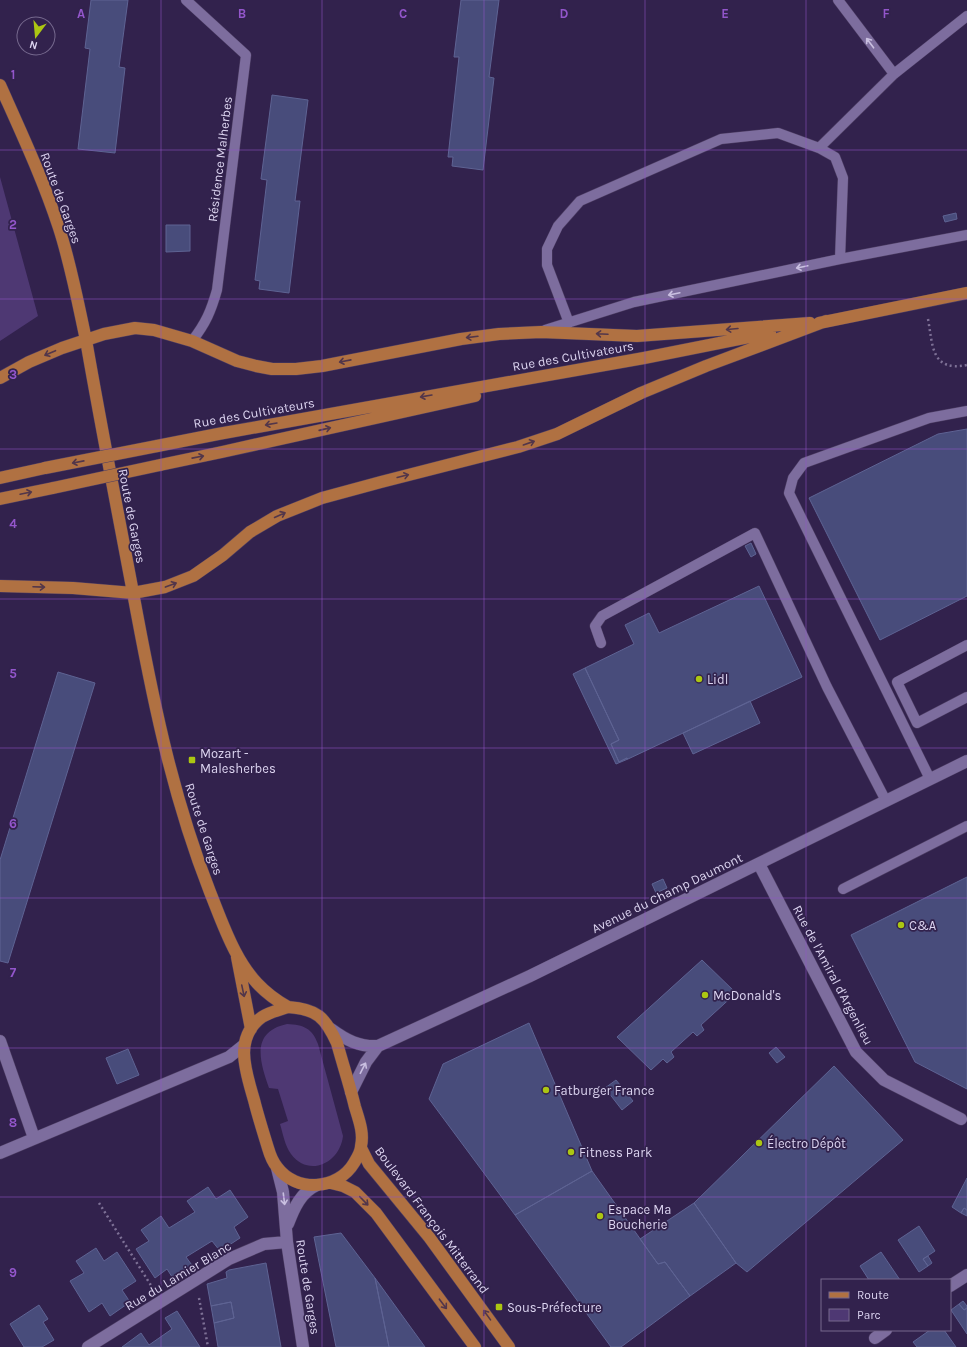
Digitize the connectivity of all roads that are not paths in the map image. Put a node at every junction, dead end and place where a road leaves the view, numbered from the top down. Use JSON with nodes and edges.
{"nodes":[{"id":1,"x":186,"y":0,"type":"edge"},
{"id":2,"x":838,"y":0,"type":"edge"},
{"id":3,"x":967,"y":16,"type":"edge"},
{"id":4,"x":894,"y":74,"type":"junction"},
{"id":5,"x":0,"y":85,"type":"edge"},
{"id":6,"x":819,"y":148,"type":"junction"},
{"id":7,"x":967,"y":235,"type":"edge"},
{"id":8,"x":840,"y":259,"type":"junction"},
{"id":9,"x":967,"y":293,"type":"edge"},
{"id":10,"x":826,"y":321,"type":"junction"},
{"id":11,"x":569,"y":323,"type":"junction"},
{"id":12,"x":541,"y":332,"type":"junction"},
{"id":13,"x":86,"y":340,"type":"junction"},
{"id":14,"x":192,"y":341,"type":"junction"},
{"id":15,"x":644,"y":358,"type":"junction"},
{"id":16,"x":0,"y":378,"type":"edge"},
{"id":17,"x":967,"y":411,"type":"edge"},
{"id":18,"x":0,"y":478,"type":"edge"},
{"id":19,"x":0,"y":499,"type":"edge"},
{"id":20,"x":0,"y":586,"type":"edge"},
{"id":21,"x":133,"y":593,"type":"junction"},
{"id":22,"x":601,"y":643,"type":"dead end"},
{"id":23,"x":967,"y":645,"type":"edge"},
{"id":24,"x":967,"y":697,"type":"edge"},
{"id":25,"x":967,"y":761,"type":"edge"},
{"id":26,"x":930,"y":780,"type":"junction"},
{"id":27,"x":886,"y":801,"type":"junction"},
{"id":28,"x":967,"y":826,"type":"edge"},
{"id":29,"x":759,"y":864,"type":"junction"},
{"id":30,"x":842,"y":889,"type":"dead end"},
{"id":31,"x":236,"y":952,"type":"junction"},
{"id":32,"x":288,"y":1007,"type":"junction"},
{"id":33,"x":251,"y":1029,"type":"junction"},
{"id":34,"x":331,"y":1029,"type":"junction"},
{"id":35,"x":0,"y":1041,"type":"edge"},
{"id":36,"x":244,"y":1045,"type":"junction"},
{"id":37,"x":378,"y":1046,"type":"junction"},
{"id":38,"x":230,"y":1057,"type":"junction"},
{"id":39,"x":245,"y":1067,"type":"junction"},
{"id":40,"x":352,"y":1092,"type":"junction"},
{"id":41,"x":964,"y":1117,"type":"edge"},
{"id":42,"x":34,"y":1138,"type":"junction"},
{"id":43,"x":361,"y":1148,"type":"junction"},
{"id":44,"x":0,"y":1153,"type":"edge"},
{"id":45,"x":277,"y":1168,"type":"junction"},
{"id":46,"x":331,"y":1183,"type":"junction"},
{"id":47,"x":317,"y":1185,"type":"junction"},
{"id":48,"x":286,"y":1236,"type":"junction"},
{"id":49,"x":967,"y":1275,"type":"edge"},
{"id":50,"x":951,"y":1285,"type":"edge"},
{"id":51,"x":885,"y":1331,"type":"edge"},
{"id":52,"x":875,"y":1338,"type":"dead end"},
{"id":53,"x":88,"y":1347,"type":"edge"},
{"id":54,"x":303,"y":1347,"type":"edge"},
{"id":55,"x":475,"y":1347,"type":"edge"},
{"id":56,"x":509,"y":1347,"type":"edge"}],
"edges":[{"from":1,"to":14,"type":"lane","name":"Résidence Malherbes"},
{"from":4,"to":2,"type":"lane","one_way":true},
{"from":3,"to":4,"type":"lane"},
{"from":4,"to":6,"type":"lane"},
{"from":5,"to":13,"type":"main road","name":"Route de Garges"},
{"from":6,"to":8,"type":"lane"},
{"from":6,"to":11,"type":"lane"},
{"from":7,"to":8,"type":"lane"},
{"from":8,"to":11,"type":"lane","one_way":true},
{"from":9,"to":10,"type":"main road"},
{"from":10,"to":12,"type":"main road","one_way":true},
{"from":10,"to":15,"type":"main road"},
{"from":21,"to":10,"type":"main road","one_way":true},
{"from":11,"to":12,"type":"lane"},
{"from":12,"to":14,"type":"main road","one_way":true},
{"from":13,"to":14,"type":"main road"},
{"from":13,"to":16,"type":"main road","one_way":true},
{"from":13,"to":21,"type":"main road","name":"Route de Garges"},
{"from":15,"to":18,"type":"main road","name":"Rue des Cultivateurs","one_way":true,"bridge":true},
{"from":19,"to":15,"type":"main road","name":"Rue des Cultivateurs","one_way":true,"bridge":true},
{"from":17,"to":26,"type":"lane"},
{"from":20,"to":21,"type":"main road","one_way":true},
{"from":21,"to":31,"type":"main road","name":"Route de Garges"},
{"from":22,"to":27,"type":"lane"},
{"from":23,"to":24,"type":"lane"},
{"from":25,"to":26,"type":"street","name":"Avenue du Champ Daumont"},
{"from":26,"to":27,"type":"street","name":"Avenue du Champ Daumont"},
{"from":27,"to":29,"type":"street","name":"Avenue du Champ Daumont"},
{"from":28,"to":30,"type":"lane"},
{"from":29,"to":37,"type":"street","name":"Avenue du Champ Daumont"},
{"from":29,"to":41,"type":"street","name":"Rue de l'Amiral d'Argenlieu"},
{"from":31,"to":32,"type":"main road","name":"Route de Garges"},
{"from":31,"to":33,"type":"main road","name":"Route de Garges","one_way":true},
{"from":32,"to":33,"type":"main road"},
{"from":32,"to":34,"type":"main road"},
{"from":33,"to":36,"type":"main road"},
{"from":34,"to":37,"type":"street"},
{"from":34,"to":40,"type":"main road"},
{"from":35,"to":42,"type":"street"},
{"from":36,"to":38,"type":"street"},
{"from":36,"to":39,"type":"main road"},
{"from":40,"to":37,"type":"street","name":"Avenue du Champ Daumont","one_way":true},
{"from":38,"to":39,"type":"street"},
{"from":38,"to":42,"type":"street"},
{"from":39,"to":45,"type":"main road"},
{"from":40,"to":43,"type":"main road"},
{"from":42,"to":44,"type":"street"},
{"from":43,"to":46,"type":"main road"},
{"from":56,"to":43,"type":"main road","name":"Boulevard François Mitterrand","one_way":true},
{"from":45,"to":47,"type":"main road"},
{"from":45,"to":48,"type":"street","name":"Route de Garges","one_way":true},
{"from":46,"to":47,"type":"main road"},
{"from":46,"to":55,"type":"main road","one_way":true},
{"from":47,"to":48,"type":"street","name":"Route de Garges"},
{"from":48,"to":53,"type":"street","name":"Rue du Lamier Blanc"},
{"from":48,"to":54,"type":"street","name":"Route de Garges"},
{"from":49,"to":50,"type":"street"},
{"from":51,"to":52,"type":"street"}]}
